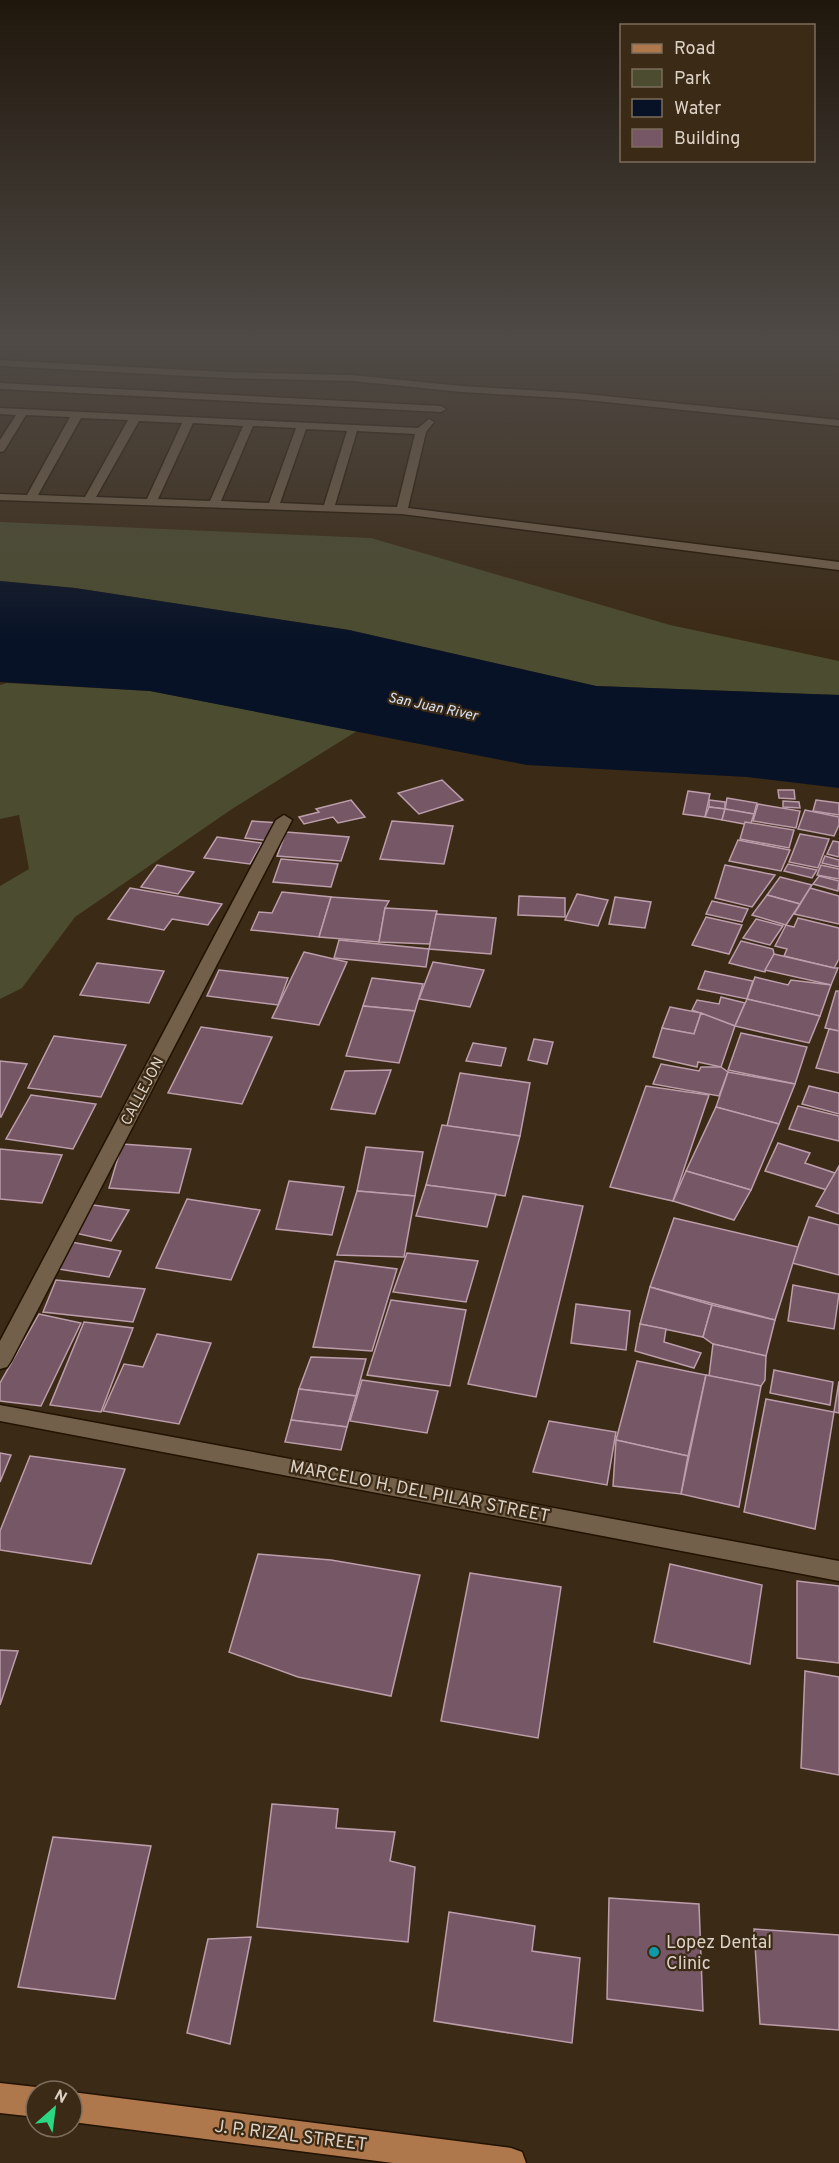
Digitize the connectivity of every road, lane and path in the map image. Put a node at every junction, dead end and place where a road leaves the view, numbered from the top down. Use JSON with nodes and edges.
{"nodes":[{"id":1,"x":62,"y":441,"type":"edge"},
{"id":2,"x":122,"y":441,"type":"edge"},
{"id":3,"x":179,"y":441,"type":"edge"},
{"id":4,"x":241,"y":441,"type":"edge"},
{"id":5,"x":297,"y":441,"type":"edge"},
{"id":6,"x":349,"y":441,"type":"edge"},
{"id":7,"x":419,"y":441,"type":"edge"},
{"id":8,"x":0,"y":497,"type":"edge"},
{"id":9,"x":30,"y":499,"type":"junction"},
{"id":10,"x":88,"y":501,"type":"junction"},
{"id":11,"x":150,"y":504,"type":"junction"},
{"id":12,"x":213,"y":506,"type":"junction"},
{"id":13,"x":273,"y":508,"type":"junction"},
{"id":14,"x":328,"y":509,"type":"junction"},
{"id":15,"x":402,"y":511,"type":"junction"},
{"id":16,"x":839,"y":566,"type":"edge"},
{"id":17,"x":284,"y":820,"type":"dead end"},
{"id":18,"x":0,"y":1361,"type":"edge"},
{"id":19,"x":0,"y":1413,"type":"edge"},
{"id":20,"x":839,"y":1571,"type":"edge"},
{"id":21,"x":0,"y":2098,"type":"edge"},
{"id":22,"x":24,"y":2101,"type":"edge"},
{"id":23,"x":84,"y":2109,"type":"edge"},
{"id":24,"x":511,"y":2163,"type":"edge"}],
"edges":[{"from":1,"to":9,"type":"street"},
{"from":2,"to":10,"type":"street"},
{"from":3,"to":11,"type":"street"},
{"from":4,"to":12,"type":"street"},
{"from":5,"to":13,"type":"street"},
{"from":6,"to":14,"type":"street"},
{"from":7,"to":15,"type":"street"},
{"from":8,"to":9,"type":"street"},
{"from":9,"to":10,"type":"street"},
{"from":10,"to":11,"type":"street"},
{"from":11,"to":12,"type":"street"},
{"from":12,"to":13,"type":"street"},
{"from":13,"to":14,"type":"street"},
{"from":14,"to":15,"type":"street"},
{"from":15,"to":16,"type":"street"},
{"from":17,"to":18,"type":"street","name":"CALLEJON"},
{"from":19,"to":20,"type":"street","name":"MARCELO H. DEL PILAR STREET"},
{"from":21,"to":22,"type":"main road"},
{"from":23,"to":24,"type":"main road","name":"J. P. RIZAL STREET"}]}
